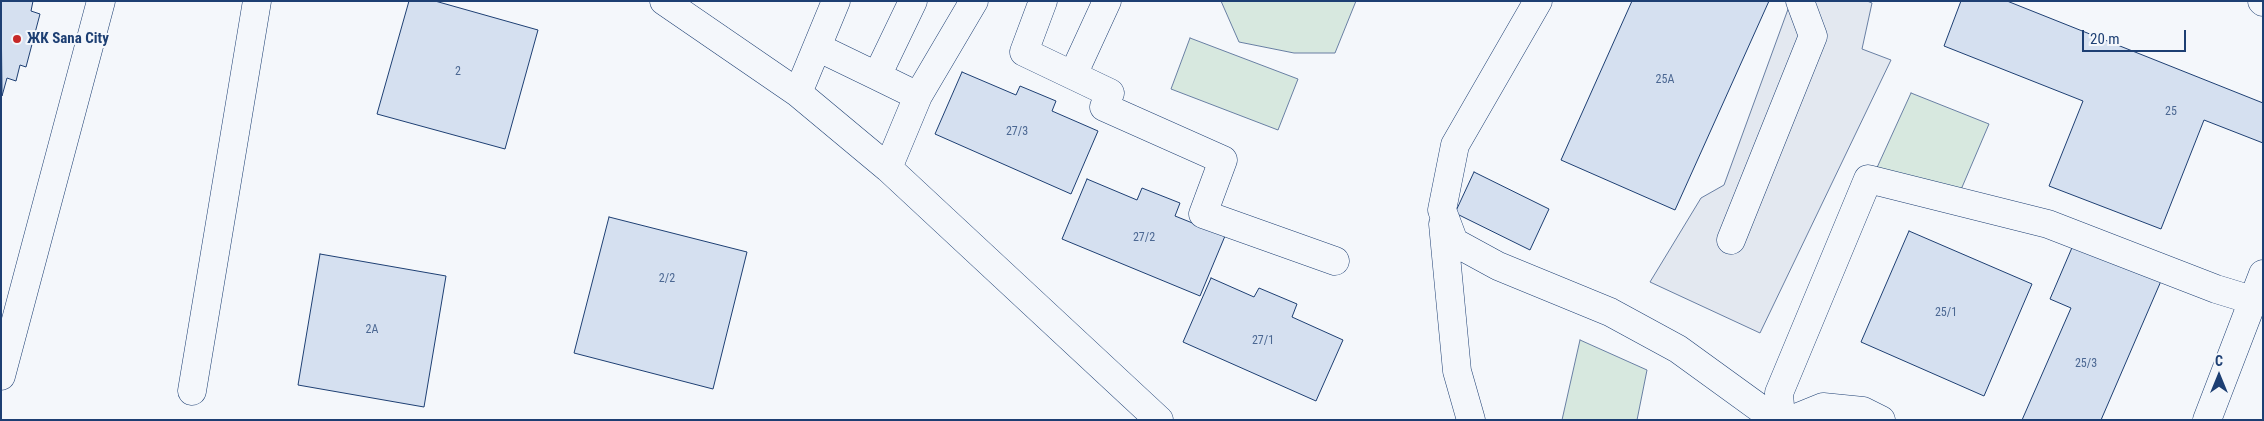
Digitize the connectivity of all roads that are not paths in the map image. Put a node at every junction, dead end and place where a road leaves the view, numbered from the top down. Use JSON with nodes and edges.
{"nodes":[{"id":1,"x":101,"y":1,"type":"edge"},
{"id":2,"x":257,"y":1,"type":"edge"},
{"id":3,"x":664,"y":1,"type":"edge"},
{"id":4,"x":836,"y":1,"type":"edge"},
{"id":5,"x":914,"y":1,"type":"edge"},
{"id":6,"x":974,"y":1,"type":"edge"},
{"id":7,"x":1044,"y":1,"type":"edge"},
{"id":8,"x":1107,"y":1,"type":"edge"},
{"id":9,"x":1538,"y":1,"type":"edge"},
{"id":10,"x":1800,"y":1,"type":"edge"},
{"id":11,"x":817,"y":47,"type":"junction"},
{"id":12,"x":1072,"y":75,"type":"junction"},
{"id":13,"x":877,"y":76,"type":"junction"},
{"id":14,"x":798,"y":93,"type":"junction"},
{"id":15,"x":918,"y":96,"type":"junction"},
{"id":16,"x":888,"y":168,"type":"junction"},
{"id":17,"x":1442,"y":210,"type":"junction"},
{"id":18,"x":1731,"y":240,"type":"dead end"},
{"id":19,"x":1335,"y":260,"type":"dead end"},
{"id":20,"x":2263,"y":274,"type":"edge"},
{"id":21,"x":2252,"y":300,"type":"junction"},
{"id":22,"x":1,"y":376,"type":"edge"},
{"id":23,"x":192,"y":391,"type":"dead end"},
{"id":24,"x":1160,"y":420,"type":"edge"},
{"id":25,"x":1472,"y":420,"type":"edge"},
{"id":26,"x":1776,"y":420,"type":"edge"},
{"id":27,"x":1781,"y":420,"type":"edge"},
{"id":28,"x":1792,"y":420,"type":"edge"},
{"id":29,"x":1881,"y":420,"type":"edge"},
{"id":30,"x":2207,"y":420,"type":"edge"}],
"edges":[{"from":1,"to":22,"type":"lane"},
{"from":2,"to":23,"type":"lane"},
{"from":3,"to":14,"type":"lane"},
{"from":4,"to":11,"type":"lane"},
{"from":5,"to":13,"type":"lane"},
{"from":6,"to":15,"type":"lane"},
{"from":7,"to":12,"type":"lane"},
{"from":8,"to":12,"type":"lane"},
{"from":9,"to":17,"type":"lane"},
{"from":10,"to":18,"type":"lane"},
{"from":11,"to":13,"type":"lane"},
{"from":11,"to":14,"type":"lane"},
{"from":12,"to":19,"type":"lane"},
{"from":13,"to":15,"type":"lane"},
{"from":14,"to":16,"type":"lane"},
{"from":15,"to":16,"type":"lane"},
{"from":16,"to":24,"type":"lane"},
{"from":17,"to":25,"type":"lane"},
{"from":17,"to":26,"type":"lane"},
{"from":20,"to":21,"type":"lane"},
{"from":21,"to":27,"type":"lane"},
{"from":21,"to":30,"type":"lane"},
{"from":28,"to":29,"type":"lane"}]}
